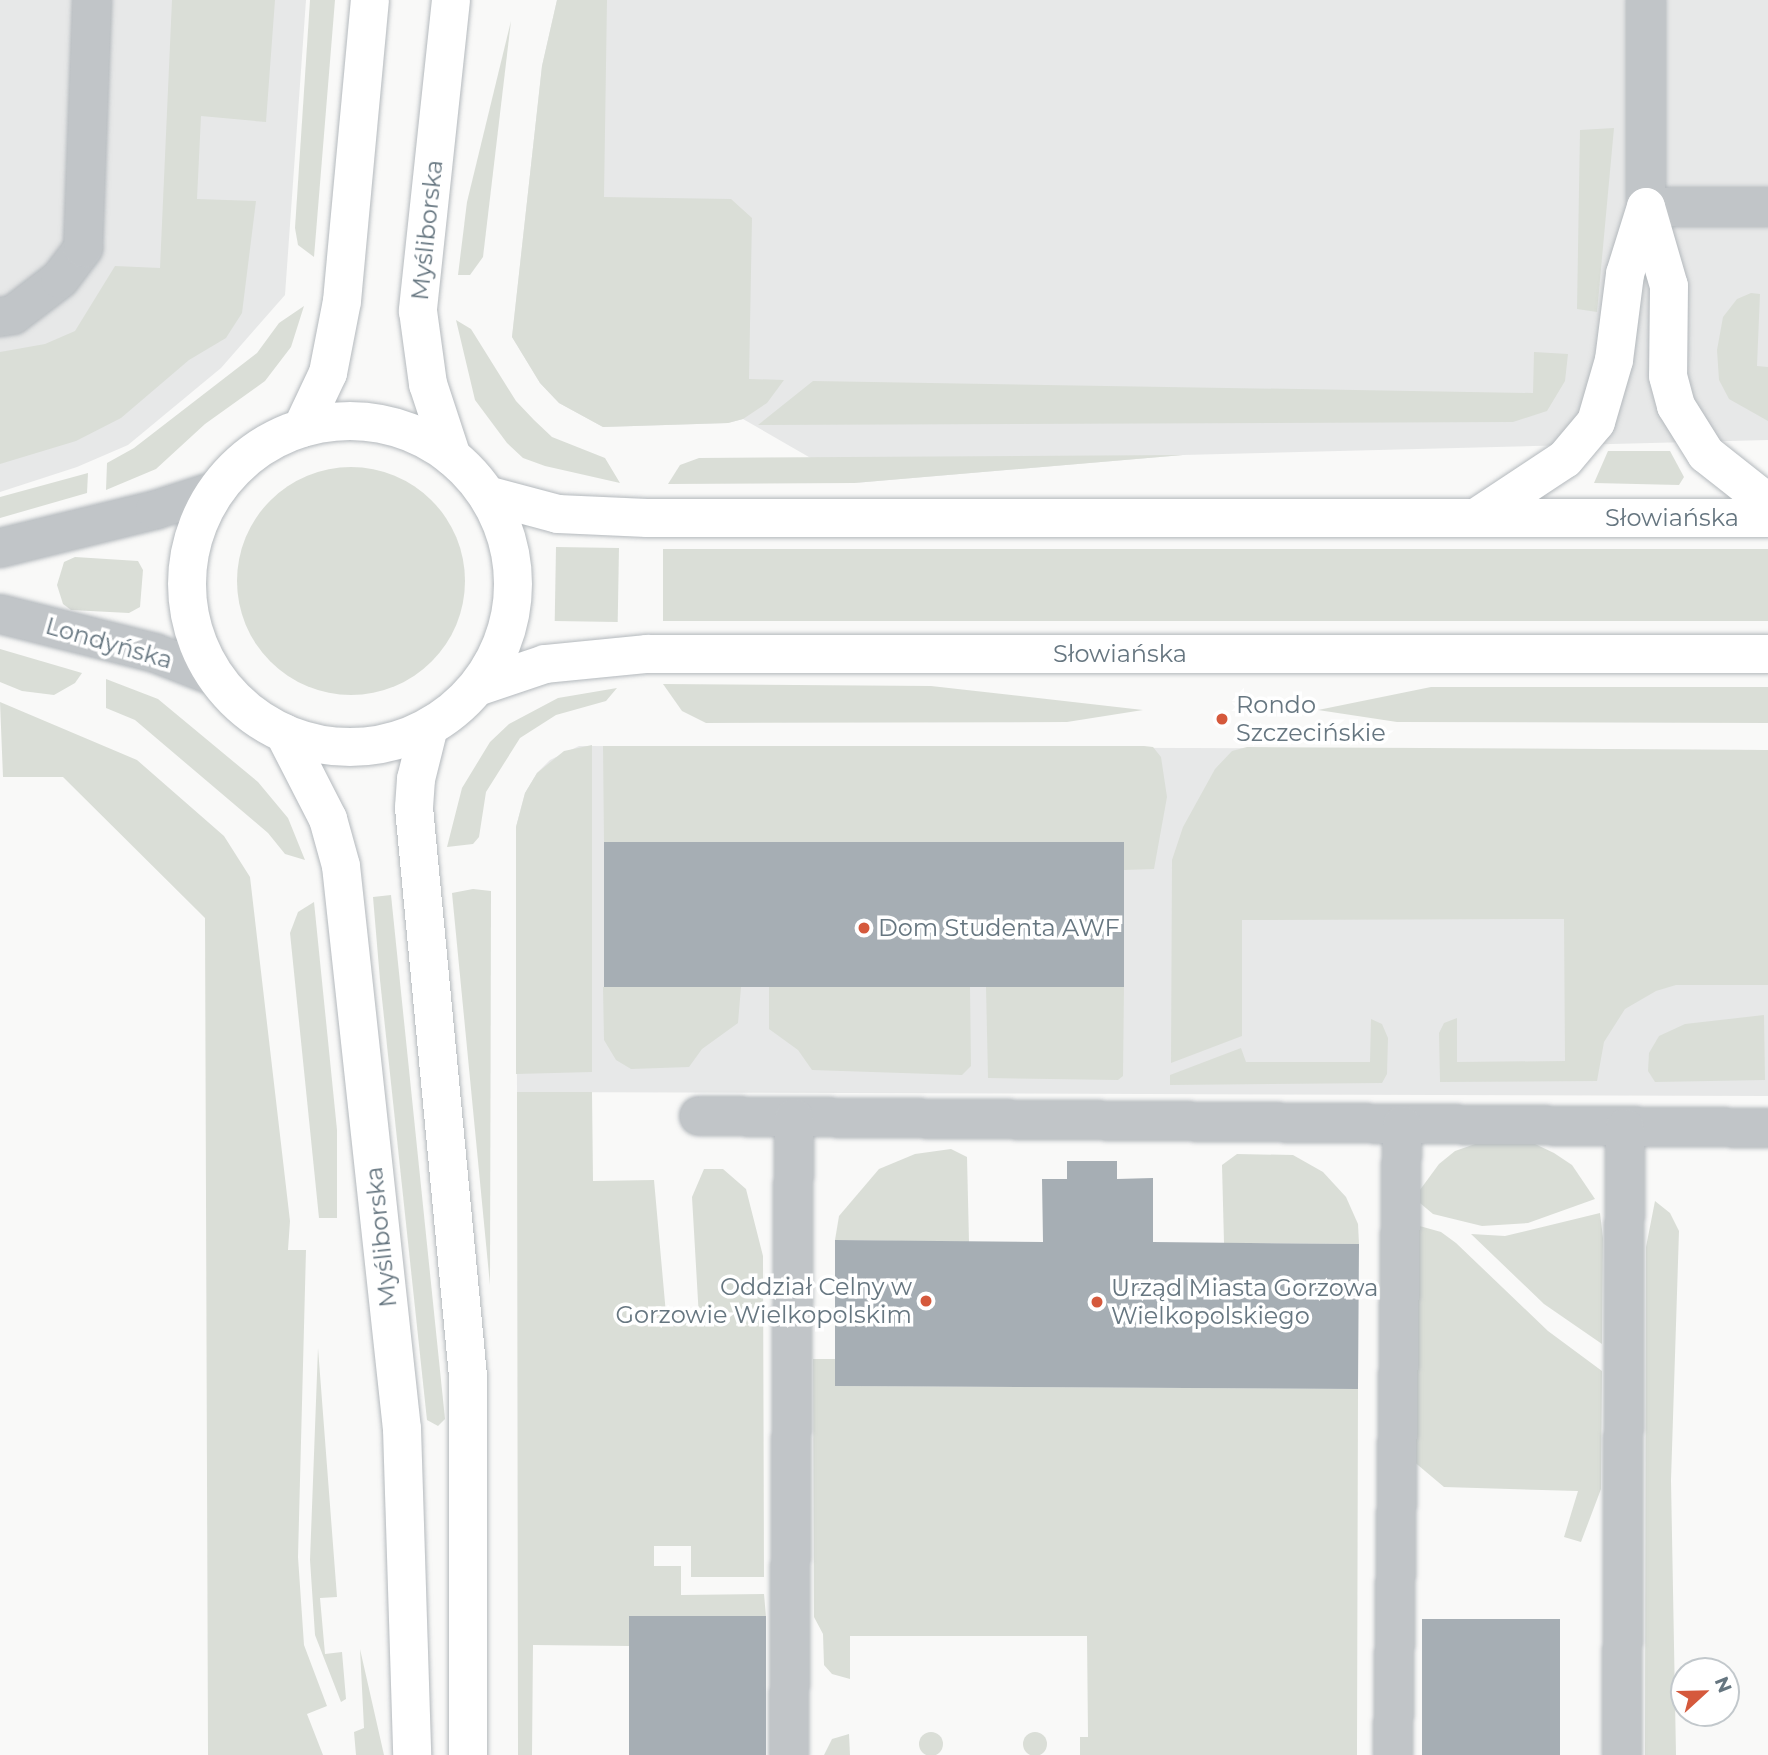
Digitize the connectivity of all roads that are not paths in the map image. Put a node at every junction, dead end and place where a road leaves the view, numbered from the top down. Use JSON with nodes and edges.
{"nodes":[{"id":1,"x":92,"y":0,"type":"edge"},
{"id":2,"x":370,"y":0,"type":"edge"},
{"id":3,"x":451,"y":0,"type":"edge"},
{"id":4,"x":1646,"y":0,"type":"edge"},
{"id":5,"x":1646,"y":207,"type":"junction"},
{"id":6,"x":1768,"y":207,"type":"edge"},
{"id":7,"x":0,"y":317,"type":"edge"},
{"id":8,"x":302,"y":428,"type":"junction"},
{"id":9,"x":452,"y":457,"type":"junction"},
{"id":10,"x":217,"y":490,"type":"junction"},
{"id":11,"x":487,"y":495,"type":"junction"},
{"id":12,"x":1768,"y":503,"type":"edge"},
{"id":13,"x":1477,"y":517,"type":"junction"},
{"id":14,"x":1768,"y":518,"type":"edge"},
{"id":15,"x":0,"y":548,"type":"edge"},
{"id":16,"x":0,"y":614,"type":"edge"},
{"id":17,"x":1768,"y":654,"type":"edge"},
{"id":18,"x":216,"y":677,"type":"junction"},
{"id":19,"x":477,"y":687,"type":"junction"},
{"id":20,"x":429,"y":727,"type":"junction"},
{"id":21,"x":284,"y":733,"type":"junction"},
{"id":22,"x":699,"y":1116,"type":"dead end"},
{"id":23,"x":794,"y":1118,"type":"junction"},
{"id":24,"x":1402,"y":1125,"type":"junction"},
{"id":25,"x":1625,"y":1128,"type":"junction"},
{"id":26,"x":1768,"y":1128,"type":"edge"},
{"id":27,"x":412,"y":1755,"type":"edge"},
{"id":28,"x":468,"y":1755,"type":"edge"},
{"id":29,"x":789,"y":1755,"type":"edge"},
{"id":30,"x":1393,"y":1755,"type":"edge"},
{"id":31,"x":1622,"y":1755,"type":"edge"}],
"edges":[{"from":1,"to":7,"type":"street"},
{"from":2,"to":8,"type":"main road"},
{"from":3,"to":9,"type":"main road","name":"Myśliborska"},
{"from":4,"to":5,"type":"street"},
{"from":5,"to":6,"type":"street"},
{"from":5,"to":12,"type":"main road"},
{"from":5,"to":13,"type":"main road"},
{"from":8,"to":9,"type":"main road"},
{"from":8,"to":10,"type":"main road"},
{"from":9,"to":11,"type":"main road"},
{"from":10,"to":15,"type":"street"},
{"from":10,"to":18,"type":"main road"},
{"from":11,"to":13,"type":"main road","name":"Słowiańska"},
{"from":11,"to":19,"type":"main road"},
{"from":13,"to":14,"type":"main road","name":"Słowiańska"},
{"from":16,"to":18,"type":"street","name":"Londyńska"},
{"from":17,"to":19,"type":"main road","name":"Słowiańska"},
{"from":18,"to":21,"type":"main road"},
{"from":19,"to":20,"type":"main road"},
{"from":20,"to":21,"type":"main road"},
{"from":20,"to":28,"type":"main road"},
{"from":21,"to":27,"type":"main road","name":"Myśliborska"},
{"from":22,"to":23,"type":"street"},
{"from":23,"to":24,"type":"street"},
{"from":23,"to":29,"type":"street"},
{"from":24,"to":25,"type":"street"},
{"from":24,"to":30,"type":"street"},
{"from":25,"to":26,"type":"street"},
{"from":25,"to":31,"type":"street"}]}
